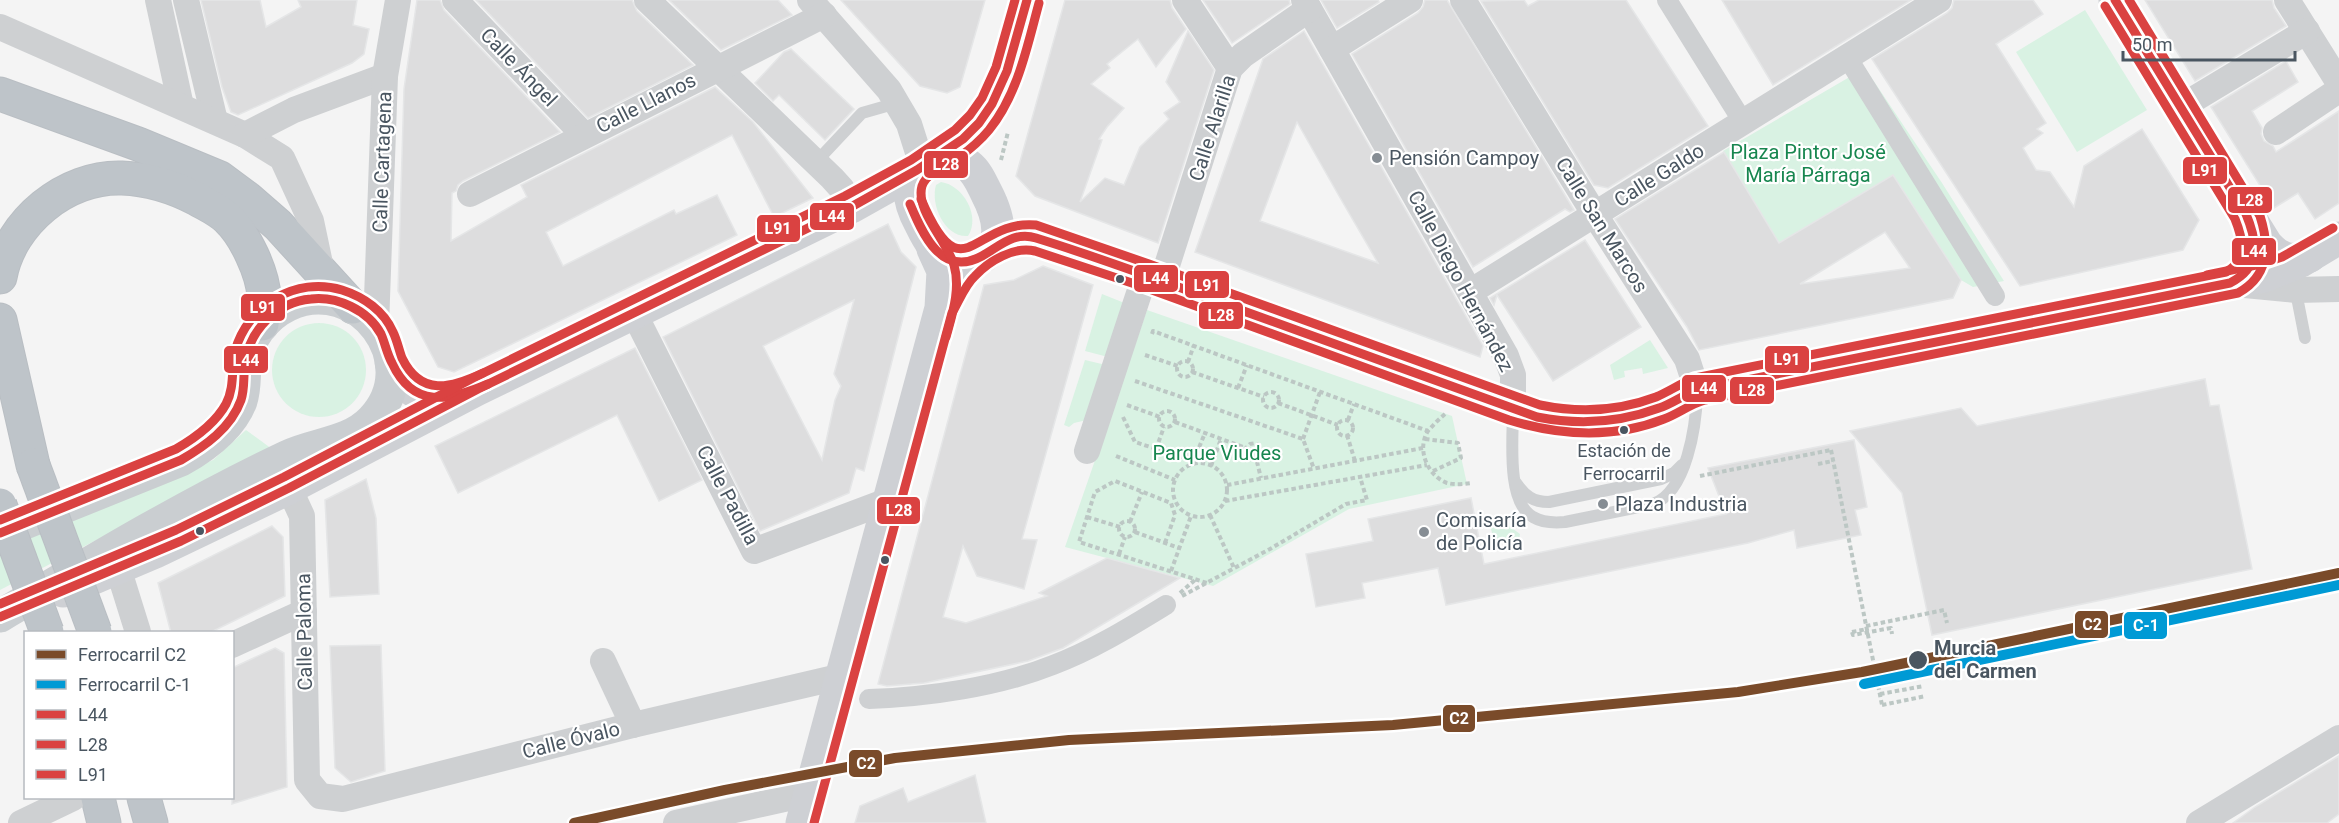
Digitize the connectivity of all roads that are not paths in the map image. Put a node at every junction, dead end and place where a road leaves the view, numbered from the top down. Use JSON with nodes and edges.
{"nodes":[{"id":1,"x":158,"y":0,"type":"edge"},
{"id":2,"x":186,"y":0,"type":"edge"},
{"id":3,"x":398,"y":0,"type":"edge"},
{"id":4,"x":455,"y":0,"type":"edge"},
{"id":5,"x":647,"y":0,"type":"edge"},
{"id":6,"x":1027,"y":0,"type":"edge"},
{"id":7,"x":1185,"y":0,"type":"edge"},
{"id":8,"x":1410,"y":0,"type":"edge"},
{"id":9,"x":1463,"y":0,"type":"edge"},
{"id":10,"x":1667,"y":0,"type":"edge"},
{"id":11,"x":1939,"y":0,"type":"edge"},
{"id":12,"x":2115,"y":0,"type":"edge"},
{"id":13,"x":2287,"y":0,"type":"edge"},
{"id":14,"x":1306,"y":5,"type":"edge"},
{"id":15,"x":817,"y":7,"type":"edge"},
{"id":16,"x":0,"y":27,"type":"edge"},
{"id":17,"x":2307,"y":31,"type":"junction"},
{"id":18,"x":1332,"y":49,"type":"junction"},
{"id":19,"x":1847,"y":57,"type":"junction"},
{"id":20,"x":718,"y":67,"type":"junction"},
{"id":21,"x":1230,"y":68,"type":"junction"},
{"id":22,"x":385,"y":76,"type":"junction"},
{"id":23,"x":2339,"y":83,"type":"edge"},
{"id":24,"x":2339,"y":90,"type":"edge"},
{"id":25,"x":0,"y":94,"type":"edge"},
{"id":26,"x":897,"y":103,"type":"junction"},
{"id":27,"x":181,"y":106,"type":"junction"},
{"id":28,"x":2181,"y":107,"type":"junction"},
{"id":29,"x":215,"y":121,"type":"junction"},
{"id":30,"x":1743,"y":122,"type":"junction"},
{"id":31,"x":2276,"y":132,"type":"dead end"},
{"id":32,"x":245,"y":135,"type":"junction"},
{"id":33,"x":584,"y":135,"type":"junction"},
{"id":34,"x":816,"y":162,"type":"junction"},
{"id":35,"x":925,"y":165,"type":"junction"},
{"id":36,"x":470,"y":194,"type":"dead end"},
{"id":37,"x":910,"y":204,"type":"junction"},
{"id":38,"x":851,"y":207,"type":"junction"},
{"id":39,"x":2246,"y":214,"type":"junction"},
{"id":40,"x":1595,"y":215,"type":"junction"},
{"id":41,"x":2339,"y":237,"type":"edge"},
{"id":42,"x":933,"y":249,"type":"junction"},
{"id":43,"x":983,"y":254,"type":"junction"},
{"id":44,"x":2293,"y":267,"type":"junction"},
{"id":45,"x":322,"y":274,"type":"junction"},
{"id":46,"x":0,"y":277,"type":"edge"},
{"id":47,"x":1154,"y":278,"type":"junction"},
{"id":48,"x":2230,"y":283,"type":"junction"},
{"id":49,"x":2339,"y":289,"type":"edge"},
{"id":50,"x":1470,"y":292,"type":"junction"},
{"id":51,"x":1995,"y":296,"type":"dead end"},
{"id":52,"x":941,"y":308,"type":"junction"},
{"id":53,"x":634,"y":313,"type":"junction"},
{"id":54,"x":365,"y":316,"type":"junction"},
{"id":55,"x":0,"y":320,"type":"edge"},
{"id":56,"x":262,"y":324,"type":"junction"},
{"id":57,"x":2305,"y":338,"type":"dead end"},
{"id":58,"x":391,"y":362,"type":"junction"},
{"id":59,"x":0,"y":388,"type":"edge"},
{"id":60,"x":478,"y":389,"type":"junction"},
{"id":61,"x":1697,"y":390,"type":"junction"},
{"id":62,"x":1513,"y":409,"type":"junction"},
{"id":63,"x":1087,"y":451,"type":"dead end"},
{"id":64,"x":1686,"y":461,"type":"junction"},
{"id":65,"x":33,"y":465,"type":"junction"},
{"id":66,"x":1514,"y":480,"type":"junction"},
{"id":67,"x":289,"y":488,"type":"junction"},
{"id":68,"x":890,"y":500,"type":"junction"},
{"id":69,"x":0,"y":505,"type":"edge"},
{"id":70,"x":0,"y":533,"type":"edge"},
{"id":71,"x":118,"y":568,"type":"junction"},
{"id":72,"x":1166,"y":605,"type":"road end"},
{"id":73,"x":304,"y":612,"type":"junction"},
{"id":74,"x":0,"y":616,"type":"edge"},
{"id":75,"x":46,"y":631,"type":"edge"},
{"id":76,"x":94,"y":631,"type":"edge"},
{"id":77,"x":137,"y":631,"type":"edge"},
{"id":78,"x":234,"y":644,"type":"edge"},
{"id":79,"x":603,"y":661,"type":"dead end"},
{"id":80,"x":843,"y":676,"type":"junction"},
{"id":81,"x":869,"y":699,"type":"dead end"},
{"id":82,"x":633,"y":725,"type":"junction"},
{"id":83,"x":2339,"y":738,"type":"edge"},
{"id":84,"x":307,"y":780,"type":"joint"},
{"id":85,"x":71,"y":799,"type":"edge"},
{"id":86,"x":98,"y":799,"type":"edge"},
{"id":87,"x":144,"y":799,"type":"edge"},
{"id":88,"x":806,"y":808,"type":"edge"},
{"id":89,"x":21,"y":823,"type":"edge"},
{"id":90,"x":104,"y":823,"type":"edge"},
{"id":91,"x":151,"y":823,"type":"edge"},
{"id":92,"x":676,"y":823,"type":"edge"},
{"id":93,"x":2199,"y":823,"type":"edge"}],
"edges":[{"from":1,"to":27,"type":"street"},
{"from":2,"to":29,"type":"street"},
{"from":3,"to":22,"type":"street","name":"Calle Cartagena"},
{"from":4,"to":33,"type":"street","name":"Calle Ángel"},
{"from":5,"to":20,"type":"street"},
{"from":6,"to":35,"type":"main road"},
{"from":7,"to":21,"type":"street"},
{"from":8,"to":18,"type":"street"},
{"from":9,"to":40,"type":"street","name":"Calle San Marcos"},
{"from":10,"to":30,"type":"street"},
{"from":11,"to":19,"type":"street","name":"Calle Galdo"},
{"from":12,"to":28,"type":"main road"},
{"from":13,"to":17,"type":"street"},
{"from":14,"to":18,"type":"street","name":"Calle Diego Hernández"},
{"from":14,"to":21,"type":"street","name":"Calle Alarilla"},
{"from":15,"to":20,"type":"street","name":"Calle Llanos"},
{"from":15,"to":26,"type":"street"},
{"from":16,"to":27,"type":"street"},
{"from":17,"to":23,"type":"street"},
{"from":17,"to":28,"type":"street"},
{"from":18,"to":50,"type":"street","name":"Calle Diego Hernández"},
{"from":19,"to":30,"type":"street","name":"Calle Galdo"},
{"from":19,"to":51,"type":"street"},
{"from":20,"to":33,"type":"street","name":"Calle Llanos"},
{"from":20,"to":34,"type":"street"},
{"from":21,"to":47,"type":"street","name":"Calle Alarilla"},
{"from":22,"to":32,"type":"street"},
{"from":22,"to":54,"type":"street","name":"Calle Cartagena"},
{"from":24,"to":31,"type":"street"},
{"from":25,"to":45,"type":"highway"},
{"from":26,"to":34,"type":"lane"},
{"from":26,"to":35,"type":"street"},
{"from":27,"to":29,"type":"street"},
{"from":28,"to":39,"type":"main road"},
{"from":29,"to":32,"type":"street"},
{"from":30,"to":40,"type":"street","name":"Calle Galdo"},
{"from":32,"to":45,"type":"street"},
{"from":33,"to":36,"type":"street","name":"Calle Llanos"},
{"from":34,"to":38,"type":"street"},
{"from":35,"to":37,"type":"main road"},
{"from":35,"to":38,"type":"main road"},
{"from":35,"to":43,"type":"main road"},
{"from":37,"to":38,"type":"main road"},
{"from":37,"to":42,"type":"main road"},
{"from":38,"to":53,"type":"main road"},
{"from":39,"to":44,"type":"main road"},
{"from":39,"to":48,"type":"main road"},
{"from":40,"to":50,"type":"street","name":"Calle Galdo"},
{"from":40,"to":61,"type":"street","name":"Calle San Marcos"},
{"from":41,"to":44,"type":"main road"},
{"from":42,"to":43,"type":"main road"},
{"from":42,"to":52,"type":"main road"},
{"from":43,"to":47,"type":"main road"},
{"from":43,"to":52,"type":"main road"},
{"from":44,"to":48,"type":"main road"},
{"from":44,"to":49,"type":"street"},
{"from":44,"to":57,"type":"lane"},
{"from":45,"to":54,"type":"highway"},
{"from":46,"to":56,"type":"highway"},
{"from":47,"to":62,"type":"main road"},
{"from":47,"to":63,"type":"street","name":"Calle Alarilla"},
{"from":48,"to":61,"type":"main road"},
{"from":50,"to":62,"type":"street","name":"Calle Diego Hernández"},
{"from":52,"to":68,"type":"main road"},
{"from":53,"to":60,"type":"main road"},
{"from":53,"to":68,"type":"street","name":"Calle Padilla"},
{"from":54,"to":56,"type":"main road"},
{"from":54,"to":58,"type":"main road"},
{"from":55,"to":65,"type":"highway"},
{"from":56,"to":70,"type":"main road"},
{"from":58,"to":60,"type":"main road"},
{"from":58,"to":74,"type":"main road"},
{"from":59,"to":65,"type":"highway"},
{"from":60,"to":67,"type":"main road"},
{"from":61,"to":62,"type":"main road"},
{"from":61,"to":64,"type":"lane"},
{"from":62,"to":66,"type":"lane"},
{"from":64,"to":66,"type":"lane"},
{"from":64,"to":66,"type":"lane"},
{"from":65,"to":76,"type":"highway","bridge":true},
{"from":67,"to":71,"type":"main road"},
{"from":67,"to":73,"type":"street","name":"Calle Paloma"},
{"from":68,"to":80,"type":"main road"},
{"from":69,"to":75,"type":"highway","bridge":true},
{"from":71,"to":74,"type":"main road"},
{"from":71,"to":77,"type":"street"},
{"from":72,"to":81,"type":"street"},
{"from":73,"to":78,"type":"street"},
{"from":73,"to":84,"type":"street","name":"Calle Paloma"},
{"from":79,"to":82,"type":"street"},
{"from":80,"to":82,"type":"street","name":"Calle Óvalo"},
{"from":80,"to":88,"type":"main road"},
{"from":82,"to":84,"type":"street","name":"Calle Óvalo"},
{"from":83,"to":93,"type":"street"},
{"from":85,"to":89,"type":"street"},
{"from":86,"to":90,"type":"highway"},
{"from":87,"to":91,"type":"highway"},
{"from":88,"to":92,"type":"street"}]}
